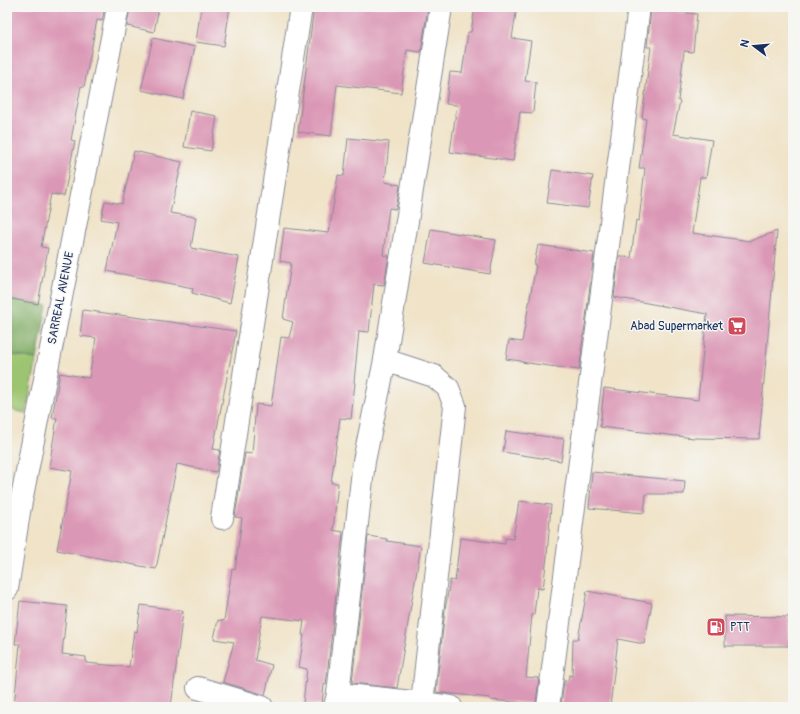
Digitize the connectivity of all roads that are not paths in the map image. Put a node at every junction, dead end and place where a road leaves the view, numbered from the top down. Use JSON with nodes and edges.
{"nodes":[{"id":1,"x":118,"y":7,"type":"edge"},
{"id":2,"x":301,"y":7,"type":"edge"},
{"id":3,"x":441,"y":7,"type":"edge"},
{"id":4,"x":639,"y":7,"type":"edge"},
{"id":5,"x":385,"y":360,"type":"junction"},
{"id":6,"x":222,"y":518,"type":"dead end"},
{"id":7,"x":7,"y":589,"type":"edge"},
{"id":8,"x":198,"y":688,"type":"dead end"},
{"id":9,"x":337,"y":700,"type":"edge"},
{"id":10,"x":422,"y":703,"type":"junction"},
{"id":11,"x":262,"y":707,"type":"edge"},
{"id":12,"x":451,"y":707,"type":"edge"},
{"id":13,"x":548,"y":707,"type":"edge"}],
"edges":[{"from":1,"to":7,"type":"street","name":"SARREAL AVENUE"},
{"from":2,"to":6,"type":"street"},
{"from":3,"to":5,"type":"street"},
{"from":4,"to":13,"type":"street"},
{"from":5,"to":9,"type":"street"},
{"from":5,"to":10,"type":"street"},
{"from":8,"to":11,"type":"street"},
{"from":9,"to":10,"type":"street"},
{"from":10,"to":12,"type":"street"}]}
